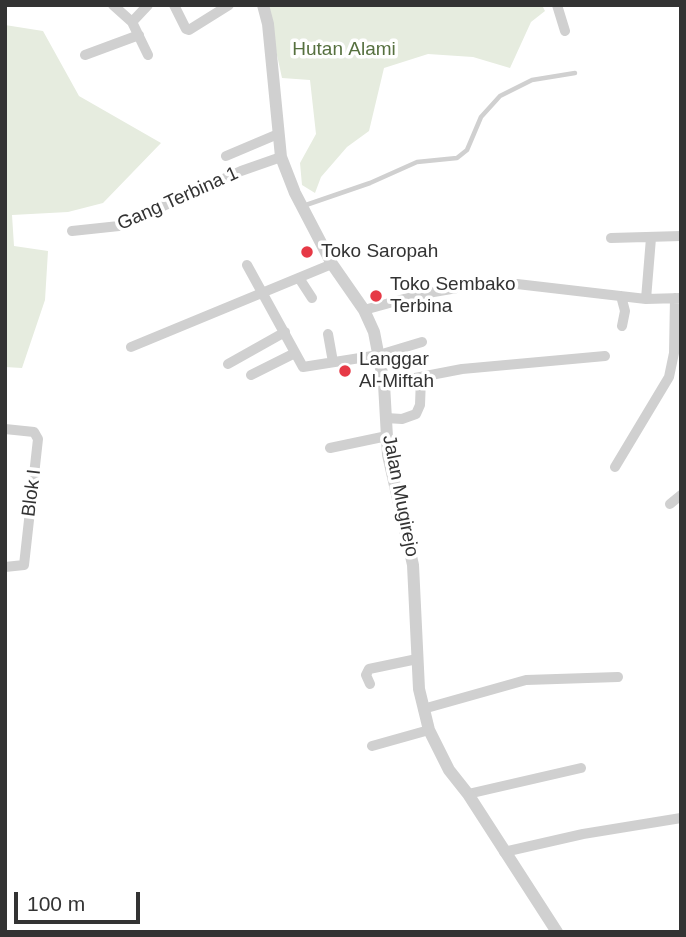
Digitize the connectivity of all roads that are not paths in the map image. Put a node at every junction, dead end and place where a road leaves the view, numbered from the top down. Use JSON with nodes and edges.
{"nodes":[{"id":1,"x":113,"y":5,"type":"edge"},
{"id":2,"x":148,"y":5,"type":"edge"},
{"id":3,"x":174,"y":5,"type":"edge"},
{"id":4,"x":229,"y":5,"type":"edge"},
{"id":5,"x":262,"y":5,"type":"edge"},
{"id":6,"x":556,"y":5,"type":"edge"},
{"id":7,"x":132,"y":22,"type":"junction"},
{"id":8,"x":565,"y":31,"type":"dead end"},
{"id":9,"x":139,"y":35,"type":"junction"},
{"id":10,"x":85,"y":54,"type":"dead end"},
{"id":11,"x":148,"y":55,"type":"dead end"},
{"id":12,"x":575,"y":72,"type":"dead end"},
{"id":13,"x":278,"y":134,"type":"junction"},
{"id":14,"x":226,"y":156,"type":"dead end"},
{"id":15,"x":281,"y":157,"type":"junction"},
{"id":16,"x":302,"y":207,"type":"junction"},
{"id":17,"x":72,"y":231,"type":"dead end"},
{"id":18,"x":681,"y":236,"type":"edge"},
{"id":19,"x":611,"y":238,"type":"dead end"},
{"id":20,"x":651,"y":238,"type":"junction"},
{"id":21,"x":332,"y":264,"type":"junction"},
{"id":22,"x":247,"y":265,"type":"dead end"},
{"id":23,"x":299,"y":278,"type":"junction"},
{"id":24,"x":262,"y":295,"type":"junction"},
{"id":25,"x":621,"y":296,"type":"junction"},
{"id":26,"x":312,"y":298,"type":"dead end"},
{"id":27,"x":678,"y":298,"type":"edge"},
{"id":28,"x":646,"y":299,"type":"junction"},
{"id":29,"x":365,"y":310,"type":"junction"},
{"id":30,"x":622,"y":326,"type":"dead end"},
{"id":31,"x":285,"y":332,"type":"junction"},
{"id":32,"x":328,"y":334,"type":"dead end"},
{"id":33,"x":422,"y":342,"type":"dead end"},
{"id":34,"x":677,"y":346,"type":"edge"},
{"id":35,"x":131,"y":347,"type":"dead end"},
{"id":36,"x":295,"y":353,"type":"junction"},
{"id":37,"x":379,"y":355,"type":"junction"},
{"id":38,"x":605,"y":356,"type":"dead end"},
{"id":39,"x":333,"y":362,"type":"junction"},
{"id":40,"x":228,"y":363,"type":"dead end"},
{"id":41,"x":251,"y":375,"type":"dead end"},
{"id":42,"x":421,"y":378,"type":"junction"},
{"id":43,"x":384,"y":384,"type":"junction"},
{"id":44,"x":386,"y":418,"type":"junction"},
{"id":45,"x":5,"y":429,"type":"edge"},
{"id":46,"x":387,"y":436,"type":"junction"},
{"id":47,"x":330,"y":447,"type":"dead end"},
{"id":48,"x":615,"y":467,"type":"dead end"},
{"id":49,"x":681,"y":495,"type":"edge"},
{"id":50,"x":670,"y":504,"type":"dead end"},
{"id":51,"x":5,"y":568,"type":"edge"},
{"id":52,"x":417,"y":659,"type":"junction"},
{"id":53,"x":618,"y":677,"type":"dead end"},
{"id":54,"x":370,"y":684,"type":"dead end"},
{"id":55,"x":423,"y":709,"type":"junction"},
{"id":56,"x":429,"y":730,"type":"junction"},
{"id":57,"x":372,"y":746,"type":"dead end"},
{"id":58,"x":581,"y":768,"type":"dead end"},
{"id":59,"x":468,"y":793,"type":"junction"},
{"id":60,"x":681,"y":818,"type":"edge"},
{"id":61,"x":504,"y":852,"type":"junction"},
{"id":62,"x":557,"y":932,"type":"edge"}],
"edges":[{"from":1,"to":7,"type":"street"},
{"from":2,"to":7,"type":"street"},
{"from":3,"to":4,"type":"street"},
{"from":5,"to":13,"type":"street","name":"Jalan Mugirejo"},
{"from":6,"to":8,"type":"street"},
{"from":7,"to":9,"type":"street"},
{"from":9,"to":10,"type":"street"},
{"from":9,"to":11,"type":"street"},
{"from":12,"to":16,"type":"lane"},
{"from":13,"to":14,"type":"street"},
{"from":13,"to":15,"type":"street","name":"Jalan Mugirejo"},
{"from":15,"to":16,"type":"street","name":"Jalan Mugirejo"},
{"from":15,"to":17,"type":"street","name":"Gang Terbina 1"},
{"from":16,"to":21,"type":"street","name":"Jalan Mugirejo"},
{"from":18,"to":20,"type":"street"},
{"from":19,"to":20,"type":"street"},
{"from":20,"to":28,"type":"street"},
{"from":21,"to":23,"type":"street"},
{"from":21,"to":29,"type":"street","name":"Jalan Mugirejo"},
{"from":22,"to":24,"type":"street"},
{"from":23,"to":24,"type":"street"},
{"from":23,"to":26,"type":"street"},
{"from":24,"to":31,"type":"street"},
{"from":24,"to":35,"type":"street"},
{"from":25,"to":28,"type":"street"},
{"from":25,"to":29,"type":"street"},
{"from":25,"to":30,"type":"street"},
{"from":27,"to":28,"type":"street"},
{"from":27,"to":34,"type":"street"},
{"from":29,"to":37,"type":"street","name":"Jalan Mugirejo"},
{"from":31,"to":36,"type":"street"},
{"from":31,"to":40,"type":"street"},
{"from":32,"to":39,"type":"street"},
{"from":33,"to":37,"type":"street"},
{"from":34,"to":48,"type":"street"},
{"from":36,"to":39,"type":"street"},
{"from":36,"to":41,"type":"street"},
{"from":37,"to":39,"type":"street"},
{"from":37,"to":43,"type":"street","name":"Jalan Mugirejo"},
{"from":38,"to":42,"type":"street"},
{"from":42,"to":43,"type":"street"},
{"from":42,"to":44,"type":"street"},
{"from":43,"to":44,"type":"street","name":"Jalan Mugirejo"},
{"from":44,"to":46,"type":"street","name":"Jalan Mugirejo"},
{"from":45,"to":51,"type":"street","name":"Blok I"},
{"from":46,"to":47,"type":"street"},
{"from":46,"to":52,"type":"street","name":"Jalan Mugirejo"},
{"from":49,"to":50,"type":"street"},
{"from":52,"to":54,"type":"street"},
{"from":52,"to":55,"type":"street","name":"Jalan Mugirejo"},
{"from":53,"to":55,"type":"street"},
{"from":55,"to":56,"type":"street","name":"Jalan Mugirejo"},
{"from":56,"to":57,"type":"street"},
{"from":56,"to":59,"type":"street","name":"Jalan Mugirejo"},
{"from":58,"to":59,"type":"street"},
{"from":59,"to":61,"type":"street","name":"Jalan Mugirejo"},
{"from":60,"to":61,"type":"street"},
{"from":61,"to":62,"type":"street","name":"Jalan Mugirejo"}]}
